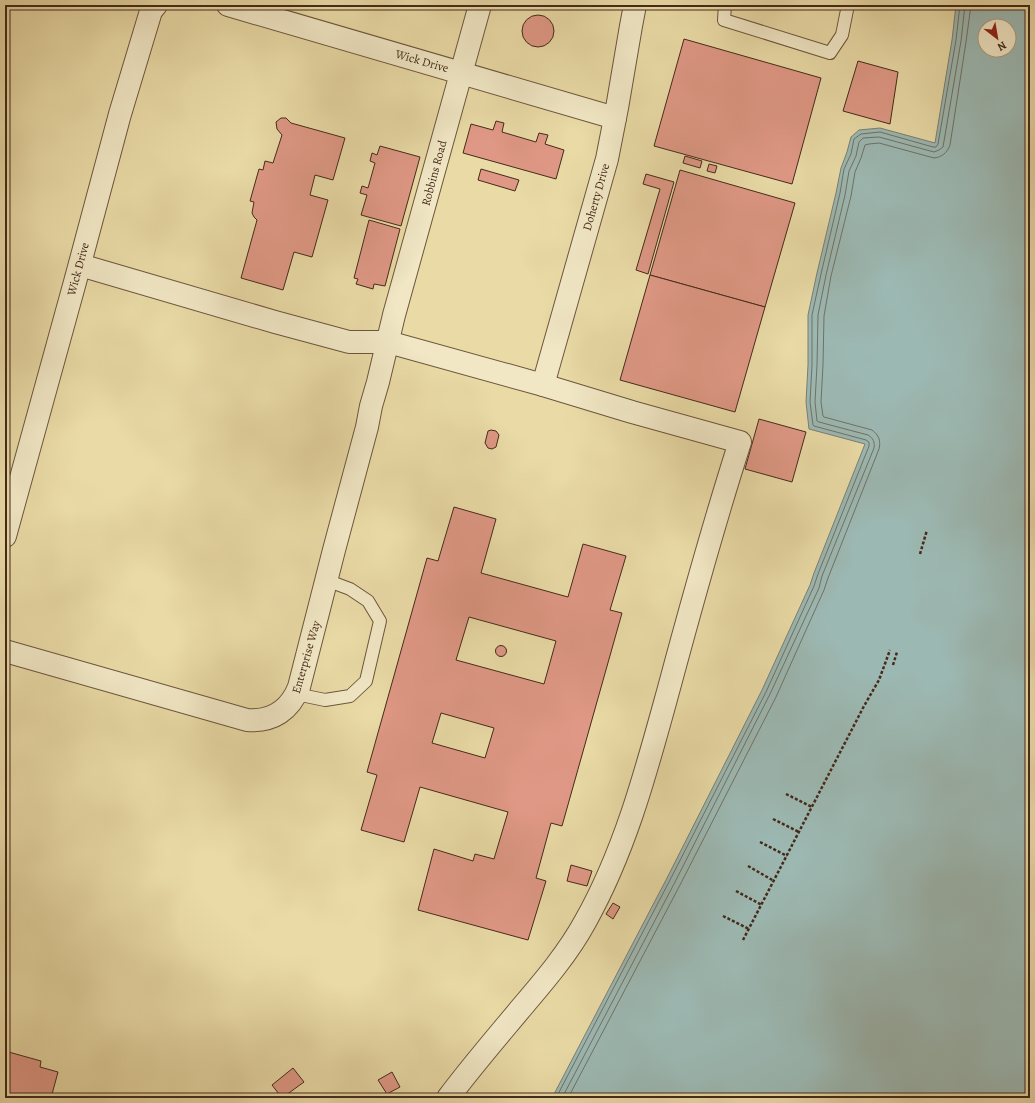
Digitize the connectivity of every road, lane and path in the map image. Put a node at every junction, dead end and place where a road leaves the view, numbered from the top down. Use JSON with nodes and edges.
{"nodes":[{"id":1,"x":156,"y":5,"type":"edge"},
{"id":2,"x":228,"y":5,"type":"edge"},
{"id":3,"x":480,"y":5,"type":"edge"},
{"id":4,"x":635,"y":5,"type":"edge"},
{"id":5,"x":725,"y":5,"type":"edge"},
{"id":6,"x":848,"y":5,"type":"edge"},
{"id":7,"x":462,"y":73,"type":"junction"},
{"id":8,"x":614,"y":118,"type":"junction"},
{"id":9,"x":80,"y":265,"type":"junction"},
{"id":10,"x":388,"y":342,"type":"junction"},
{"id":11,"x":543,"y":385,"type":"junction"},
{"id":12,"x":927,"y":530,"type":"dead end"},
{"id":13,"x":5,"y":536,"type":"edge"},
{"id":14,"x":920,"y":554,"type":"dead end"},
{"id":15,"x":326,"y":580,"type":"junction"},
{"id":16,"x":890,"y":650,"type":"dead end"},
{"id":17,"x":5,"y":651,"type":"edge"},
{"id":18,"x":897,"y":652,"type":"dead end"},
{"id":19,"x":893,"y":665,"type":"dead end"},
{"id":20,"x":296,"y":694,"type":"junction"},
{"id":21,"x":786,"y":794,"type":"dead end"},
{"id":22,"x":812,"y":807,"type":"junction"},
{"id":23,"x":773,"y":819,"type":"dead end"},
{"id":24,"x":799,"y":832,"type":"junction"},
{"id":25,"x":760,"y":842,"type":"dead end"},
{"id":26,"x":787,"y":856,"type":"junction"},
{"id":27,"x":748,"y":866,"type":"dead end"},
{"id":28,"x":774,"y":881,"type":"junction"},
{"id":29,"x":736,"y":891,"type":"dead end"},
{"id":30,"x":762,"y":905,"type":"junction"},
{"id":31,"x":724,"y":916,"type":"dead end"},
{"id":32,"x":749,"y":929,"type":"junction"},
{"id":33,"x":743,"y":940,"type":"dead end"},
{"id":34,"x":448,"y":1098,"type":"edge"}],
"edges":[{"from":1,"to":9,"type":"street","name":"Wick Drive"},
{"from":2,"to":7,"type":"street","name":"Wick Drive"},
{"from":3,"to":7,"type":"street","name":"Robbins Road"},
{"from":4,"to":8,"type":"street","name":"Doherty Drive"},
{"from":5,"to":6,"type":"lane"},
{"from":7,"to":8,"type":"street","name":"Wick Drive"},
{"from":7,"to":10,"type":"street","name":"Robbins Road"},
{"from":8,"to":11,"type":"street","name":"Doherty Drive"},
{"from":9,"to":10,"type":"street"},
{"from":9,"to":13,"type":"street","name":"Wick Drive"},
{"from":10,"to":11,"type":"street"},
{"from":10,"to":15,"type":"street","name":"Enterprise Way"},
{"from":11,"to":34,"type":"street"},
{"from":12,"to":14,"type":"path"},
{"from":15,"to":20,"type":"street","name":"Enterprise Way"},
{"from":15,"to":20,"type":"lane"},
{"from":16,"to":22,"type":"path"},
{"from":17,"to":20,"type":"street","name":"Enterprise Way"},
{"from":18,"to":19,"type":"path"},
{"from":21,"to":22,"type":"path"},
{"from":22,"to":24,"type":"path"},
{"from":23,"to":24,"type":"path"},
{"from":24,"to":26,"type":"path"},
{"from":25,"to":26,"type":"path"},
{"from":26,"to":28,"type":"path"},
{"from":27,"to":28,"type":"path"},
{"from":28,"to":30,"type":"path"},
{"from":29,"to":30,"type":"path"},
{"from":30,"to":32,"type":"path"},
{"from":31,"to":32,"type":"path"},
{"from":32,"to":33,"type":"path"}]}
